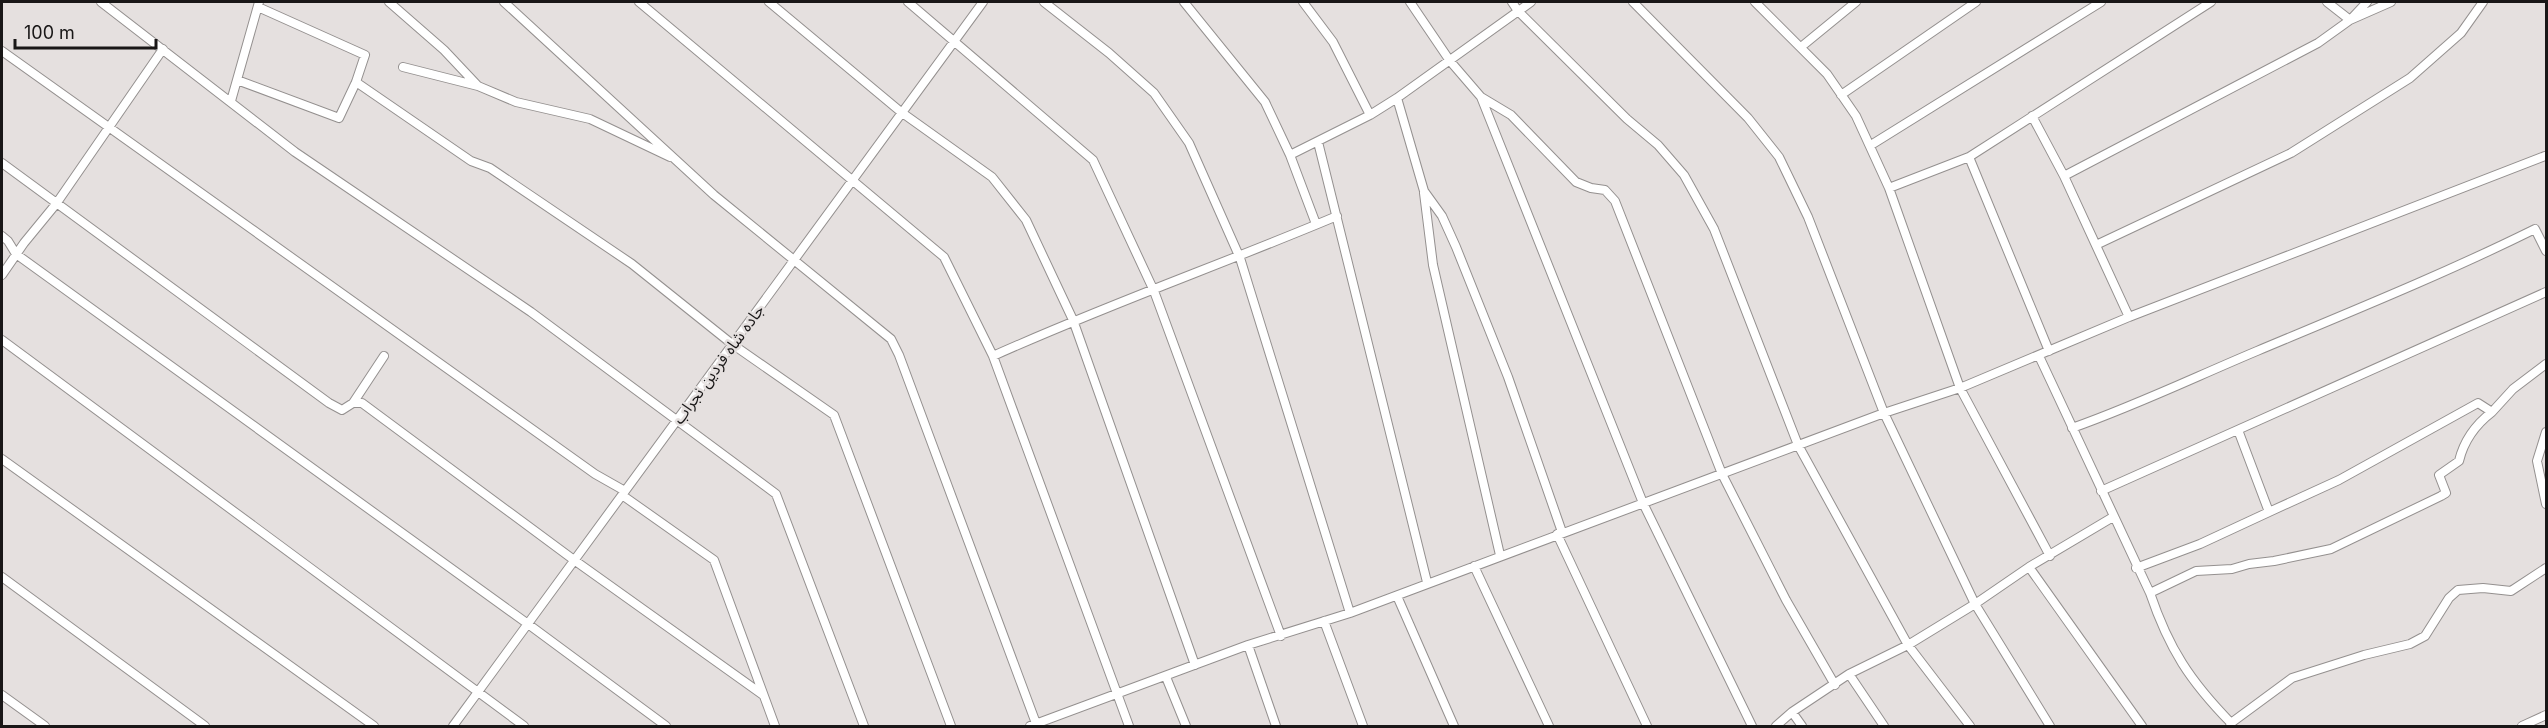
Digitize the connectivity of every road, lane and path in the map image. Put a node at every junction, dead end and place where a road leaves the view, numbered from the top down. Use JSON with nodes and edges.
{"nodes":[{"id":1,"x":102,"y":2,"type":"edge"},
{"id":2,"x":389,"y":2,"type":"edge"},
{"id":3,"x":504,"y":2,"type":"edge"},
{"id":4,"x":639,"y":2,"type":"edge"},
{"id":5,"x":769,"y":2,"type":"edge"},
{"id":6,"x":908,"y":2,"type":"edge"},
{"id":7,"x":983,"y":2,"type":"edge"},
{"id":8,"x":1044,"y":2,"type":"edge"},
{"id":9,"x":1184,"y":2,"type":"edge"},
{"id":10,"x":1303,"y":2,"type":"edge"},
{"id":11,"x":1410,"y":2,"type":"edge"},
{"id":12,"x":1512,"y":2,"type":"edge"},
{"id":13,"x":1531,"y":2,"type":"edge"},
{"id":14,"x":1633,"y":2,"type":"edge"},
{"id":15,"x":1755,"y":2,"type":"edge"},
{"id":16,"x":1856,"y":2,"type":"edge"},
{"id":17,"x":1976,"y":2,"type":"edge"},
{"id":18,"x":2101,"y":2,"type":"edge"},
{"id":19,"x":2211,"y":2,"type":"edge"},
{"id":20,"x":2327,"y":2,"type":"edge"},
{"id":21,"x":2367,"y":2,"type":"edge"},
{"id":22,"x":2391,"y":2,"type":"edge"},
{"id":23,"x":2482,"y":2,"type":"edge"},
{"id":24,"x":258,"y":4,"type":"edge"},
{"id":25,"x":1518,"y":11,"type":"junction"},
{"id":26,"x":2350,"y":20,"type":"junction"},
{"id":27,"x":954,"y":40,"type":"junction"},
{"id":28,"x":1801,"y":46,"type":"junction"},
{"id":29,"x":163,"y":50,"type":"junction"},
{"id":30,"x":2,"y":51,"type":"edge"},
{"id":31,"x":1450,"y":61,"type":"junction"},
{"id":32,"x":403,"y":67,"type":"dead end"},
{"id":33,"x":237,"y":80,"type":"junction"},
{"id":34,"x":356,"y":82,"type":"junction"},
{"id":35,"x":478,"y":86,"type":"junction"},
{"id":36,"x":1841,"y":95,"type":"junction"},
{"id":37,"x":1481,"y":97,"type":"junction"},
{"id":38,"x":1397,"y":98,"type":"junction"},
{"id":39,"x":231,"y":101,"type":"junction"},
{"id":40,"x":901,"y":112,"type":"junction"},
{"id":41,"x":1370,"y":115,"type":"junction"},
{"id":42,"x":2032,"y":116,"type":"junction"},
{"id":43,"x":108,"y":127,"type":"junction"},
{"id":44,"x":1318,"y":142,"type":"junction"},
{"id":45,"x":1871,"y":145,"type":"junction"},
{"id":46,"x":1290,"y":155,"type":"junction"},
{"id":47,"x":2545,"y":156,"type":"edge"},
{"id":48,"x":1969,"y":157,"type":"junction"},
{"id":49,"x":679,"y":162,"type":"junction"},
{"id":50,"x":2,"y":163,"type":"edge"},
{"id":51,"x":2064,"y":176,"type":"junction"},
{"id":52,"x":851,"y":181,"type":"junction"},
{"id":53,"x":1888,"y":188,"type":"junction"},
{"id":54,"x":1424,"y":191,"type":"junction"},
{"id":55,"x":56,"y":204,"type":"junction"},
{"id":56,"x":1337,"y":216,"type":"junction"},
{"id":57,"x":1317,"y":224,"type":"junction"},
{"id":58,"x":2,"y":236,"type":"edge"},
{"id":59,"x":2096,"y":245,"type":"junction"},
{"id":60,"x":2547,"y":251,"type":"edge"},
{"id":61,"x":16,"y":254,"type":"junction"},
{"id":62,"x":1240,"y":258,"type":"junction"},
{"id":63,"x":794,"y":259,"type":"junction"},
{"id":64,"x":2,"y":275,"type":"edge"},
{"id":65,"x":1154,"y":291,"type":"junction"},
{"id":66,"x":2547,"y":292,"type":"edge"},
{"id":67,"x":2129,"y":317,"type":"junction"},
{"id":68,"x":1072,"y":320,"type":"junction"},
{"id":69,"x":2,"y":340,"type":"edge"},
{"id":70,"x":732,"y":344,"type":"junction"},
{"id":71,"x":2049,"y":351,"type":"junction"},
{"id":72,"x":384,"y":356,"type":"dead end"},
{"id":73,"x":993,"y":356,"type":"junction"},
{"id":74,"x":2039,"y":356,"type":"junction"},
{"id":75,"x":2547,"y":364,"type":"edge"},
{"id":76,"x":1960,"y":388,"type":"junction"},
{"id":77,"x":353,"y":403,"type":"junction"},
{"id":78,"x":2492,"y":412,"type":"junction"},
{"id":79,"x":1884,"y":413,"type":"junction"},
{"id":80,"x":676,"y":421,"type":"junction"},
{"id":81,"x":2072,"y":428,"type":"junction"},
{"id":82,"x":2238,"y":430,"type":"junction"},
{"id":83,"x":2547,"y":432,"type":"edge"},
{"id":84,"x":1798,"y":445,"type":"junction"},
{"id":85,"x":2,"y":459,"type":"edge"},
{"id":86,"x":1722,"y":474,"type":"junction"},
{"id":87,"x":2101,"y":491,"type":"junction"},
{"id":88,"x":623,"y":493,"type":"junction"},
{"id":89,"x":1643,"y":503,"type":"junction"},
{"id":90,"x":2547,"y":504,"type":"edge"},
{"id":91,"x":2269,"y":512,"type":"junction"},
{"id":92,"x":2113,"y":517,"type":"junction"},
{"id":93,"x":1560,"y":533,"type":"junction"},
{"id":94,"x":1500,"y":555,"type":"junction"},
{"id":95,"x":2050,"y":556,"type":"junction"},
{"id":96,"x":574,"y":560,"type":"junction"},
{"id":97,"x":1474,"y":566,"type":"junction"},
{"id":98,"x":2029,"y":567,"type":"junction"},
{"id":99,"x":2136,"y":568,"type":"junction"},
{"id":100,"x":2547,"y":568,"type":"edge"},
{"id":101,"x":2,"y":577,"type":"edge"},
{"id":102,"x":1427,"y":582,"type":"junction"},
{"id":103,"x":2150,"y":593,"type":"junction"},
{"id":104,"x":1397,"y":596,"type":"junction"},
{"id":105,"x":1975,"y":604,"type":"junction"},
{"id":106,"x":1350,"y":613,"type":"junction"},
{"id":107,"x":1324,"y":621,"type":"junction"},
{"id":108,"x":528,"y":624,"type":"junction"},
{"id":109,"x":1281,"y":636,"type":"junction"},
{"id":110,"x":1248,"y":645,"type":"junction"},
{"id":111,"x":1908,"y":645,"type":"junction"},
{"id":112,"x":1195,"y":665,"type":"junction"},
{"id":113,"x":1849,"y":674,"type":"junction"},
{"id":114,"x":1166,"y":677,"type":"junction"},
{"id":115,"x":1835,"y":685,"type":"junction"},
{"id":116,"x":478,"y":692,"type":"junction"},
{"id":117,"x":763,"y":694,"type":"junction"},
{"id":118,"x":1117,"y":694,"type":"junction"},
{"id":119,"x":2,"y":695,"type":"edge"},
{"id":120,"x":1792,"y":712,"type":"junction"},
{"id":121,"x":2547,"y":715,"type":"edge"},
{"id":122,"x":2230,"y":725,"type":"edge"},
{"id":123,"x":45,"y":726,"type":"edge"},
{"id":124,"x":205,"y":726,"type":"edge"},
{"id":125,"x":374,"y":726,"type":"edge"},
{"id":126,"x":453,"y":726,"type":"edge"},
{"id":127,"x":524,"y":726,"type":"edge"},
{"id":128,"x":666,"y":726,"type":"edge"},
{"id":129,"x":775,"y":726,"type":"edge"},
{"id":130,"x":864,"y":726,"type":"edge"},
{"id":131,"x":951,"y":726,"type":"edge"},
{"id":132,"x":1034,"y":726,"type":"edge"},
{"id":133,"x":1129,"y":726,"type":"edge"},
{"id":134,"x":1186,"y":726,"type":"edge"},
{"id":135,"x":1276,"y":726,"type":"edge"},
{"id":136,"x":1363,"y":726,"type":"edge"},
{"id":137,"x":1454,"y":726,"type":"edge"},
{"id":138,"x":1549,"y":726,"type":"edge"},
{"id":139,"x":1647,"y":726,"type":"edge"},
{"id":140,"x":1752,"y":726,"type":"edge"},
{"id":141,"x":1776,"y":726,"type":"edge"},
{"id":142,"x":1802,"y":726,"type":"edge"},
{"id":143,"x":1884,"y":726,"type":"edge"},
{"id":144,"x":1970,"y":726,"type":"edge"},
{"id":145,"x":2050,"y":726,"type":"edge"},
{"id":146,"x":2142,"y":726,"type":"edge"},
{"id":147,"x":2522,"y":726,"type":"edge"}],
"edges":[{"from":1,"to":29,"type":"street"},
{"from":2,"to":35,"type":"street"},
{"from":3,"to":49,"type":"street"},
{"from":4,"to":52,"type":"street"},
{"from":5,"to":40,"type":"street"},
{"from":6,"to":27,"type":"street"},
{"from":7,"to":27,"type":"street","name":"جاده شاه فردین نجراب"},
{"from":8,"to":62,"type":"street"},
{"from":9,"to":46,"type":"street"},
{"from":10,"to":41,"type":"street"},
{"from":11,"to":31,"type":"street"},
{"from":12,"to":25,"type":"street"},
{"from":13,"to":25,"type":"street"},
{"from":14,"to":79,"type":"street"},
{"from":15,"to":28,"type":"street"},
{"from":16,"to":28,"type":"street"},
{"from":17,"to":36,"type":"street"},
{"from":18,"to":45,"type":"street"},
{"from":19,"to":42,"type":"street"},
{"from":20,"to":26,"type":"street"},
{"from":21,"to":26,"type":"street"},
{"from":22,"to":26,"type":"street"},
{"from":23,"to":59,"type":"street"},
{"from":24,"to":33,"type":"street"},
{"from":24,"to":34,"type":"street"},
{"from":25,"to":31,"type":"street"},
{"from":25,"to":84,"type":"street"},
{"from":26,"to":51,"type":"street"},
{"from":27,"to":40,"type":"street","name":"جاده شاه فردین نجراب"},
{"from":27,"to":65,"type":"street"},
{"from":28,"to":36,"type":"street"},
{"from":29,"to":39,"type":"street"},
{"from":29,"to":43,"type":"street"},
{"from":30,"to":43,"type":"street"},
{"from":31,"to":37,"type":"street"},
{"from":31,"to":38,"type":"street"},
{"from":32,"to":35,"type":"street"},
{"from":33,"to":34,"type":"street"},
{"from":33,"to":39,"type":"street"},
{"from":34,"to":70,"type":"street"},
{"from":35,"to":49,"type":"street"},
{"from":36,"to":45,"type":"street"},
{"from":37,"to":86,"type":"street"},
{"from":37,"to":89,"type":"street"},
{"from":38,"to":41,"type":"street"},
{"from":38,"to":54,"type":"street"},
{"from":39,"to":80,"type":"street"},
{"from":40,"to":52,"type":"street","name":"جاده شاه فردین نجراب"},
{"from":40,"to":68,"type":"street"},
{"from":41,"to":44,"type":"street"},
{"from":42,"to":48,"type":"street"},
{"from":42,"to":51,"type":"street"},
{"from":43,"to":55,"type":"street"},
{"from":43,"to":88,"type":"street"},
{"from":44,"to":46,"type":"street"},
{"from":44,"to":56,"type":"street"},
{"from":45,"to":53,"type":"street"},
{"from":46,"to":57,"type":"street"},
{"from":47,"to":67,"type":"street"},
{"from":48,"to":53,"type":"street"},
{"from":48,"to":71,"type":"street"},
{"from":49,"to":63,"type":"street"},
{"from":50,"to":55,"type":"street"},
{"from":51,"to":59,"type":"street"},
{"from":52,"to":63,"type":"street","name":"جاده شاه فردین نجراب"},
{"from":52,"to":73,"type":"street"},
{"from":53,"to":76,"type":"street"},
{"from":54,"to":93,"type":"street"},
{"from":54,"to":94,"type":"street"},
{"from":55,"to":61,"type":"street"},
{"from":55,"to":77,"type":"street"},
{"from":56,"to":57,"type":"street"},
{"from":56,"to":102,"type":"street"},
{"from":57,"to":62,"type":"street"},
{"from":58,"to":61,"type":"street"},
{"from":59,"to":67,"type":"street"},
{"from":60,"to":81,"type":"street"},
{"from":61,"to":64,"type":"street"},
{"from":61,"to":108,"type":"street"},
{"from":62,"to":65,"type":"street"},
{"from":62,"to":106,"type":"street"},
{"from":63,"to":70,"type":"street","name":"جاده شاه فردین نجراب"},
{"from":63,"to":132,"type":"street"},
{"from":65,"to":68,"type":"street"},
{"from":65,"to":109,"type":"street"},
{"from":66,"to":82,"type":"street"},
{"from":67,"to":71,"type":"street"},
{"from":68,"to":73,"type":"street"},
{"from":68,"to":112,"type":"street"},
{"from":69,"to":116,"type":"street"},
{"from":70,"to":80,"type":"street","name":"جاده شاه فردین نجراب"},
{"from":70,"to":131,"type":"street"},
{"from":71,"to":74,"type":"street"},
{"from":72,"to":77,"type":"street"},
{"from":73,"to":118,"type":"street"},
{"from":74,"to":76,"type":"street"},
{"from":74,"to":81,"type":"street"},
{"from":75,"to":78,"type":"street"},
{"from":76,"to":79,"type":"street"},
{"from":76,"to":95,"type":"street"},
{"from":77,"to":96,"type":"street"},
{"from":78,"to":91,"type":"street"},
{"from":78,"to":103,"type":"street"},
{"from":79,"to":84,"type":"street"},
{"from":79,"to":105,"type":"street"},
{"from":80,"to":88,"type":"street","name":"جاده شاه فردین نجراب"},
{"from":80,"to":130,"type":"street"},
{"from":81,"to":87,"type":"street"},
{"from":82,"to":87,"type":"street"},
{"from":82,"to":91,"type":"street"},
{"from":83,"to":90,"type":"street"},
{"from":84,"to":86,"type":"street"},
{"from":84,"to":111,"type":"street"},
{"from":85,"to":125,"type":"street"},
{"from":86,"to":89,"type":"street"},
{"from":86,"to":115,"type":"street"},
{"from":87,"to":92,"type":"street"},
{"from":88,"to":96,"type":"street","name":"جاده شاه فردین نجراب"},
{"from":88,"to":117,"type":"street"},
{"from":89,"to":93,"type":"street"},
{"from":89,"to":140,"type":"street"},
{"from":91,"to":99,"type":"street"},
{"from":92,"to":95,"type":"street"},
{"from":92,"to":99,"type":"street"},
{"from":93,"to":94,"type":"street"},
{"from":93,"to":139,"type":"street"},
{"from":94,"to":97,"type":"street"},
{"from":95,"to":98,"type":"street"},
{"from":96,"to":108,"type":"street","name":"جاده شاه فردین نجراب"},
{"from":96,"to":117,"type":"street"},
{"from":97,"to":102,"type":"street"},
{"from":97,"to":138,"type":"street"},
{"from":98,"to":105,"type":"street"},
{"from":98,"to":146,"type":"street"},
{"from":99,"to":103,"type":"street"},
{"from":100,"to":122,"type":"street"},
{"from":101,"to":124,"type":"street"},
{"from":102,"to":104,"type":"street"},
{"from":103,"to":122,"type":"street"},
{"from":104,"to":106,"type":"street"},
{"from":104,"to":137,"type":"street"},
{"from":105,"to":111,"type":"street"},
{"from":105,"to":145,"type":"street"},
{"from":106,"to":107,"type":"street"},
{"from":107,"to":109,"type":"street"},
{"from":107,"to":136,"type":"street"},
{"from":108,"to":116,"type":"street","name":"جاده شاه فردین نجراب"},
{"from":108,"to":128,"type":"street"},
{"from":109,"to":110,"type":"street"},
{"from":110,"to":112,"type":"street"},
{"from":110,"to":135,"type":"street"},
{"from":111,"to":113,"type":"street"},
{"from":111,"to":144,"type":"street"},
{"from":112,"to":114,"type":"street"},
{"from":113,"to":115,"type":"street"},
{"from":113,"to":143,"type":"street"},
{"from":114,"to":118,"type":"street"},
{"from":114,"to":134,"type":"street"},
{"from":115,"to":120,"type":"street"},
{"from":116,"to":126,"type":"street","name":"جاده شاه فردین نجراب"},
{"from":116,"to":127,"type":"street"},
{"from":117,"to":129,"type":"street"},
{"from":118,"to":132,"type":"street"},
{"from":118,"to":133,"type":"street"},
{"from":119,"to":123,"type":"street"},
{"from":120,"to":141,"type":"street"},
{"from":120,"to":142,"type":"street"},
{"from":121,"to":147,"type":"street"}]}
